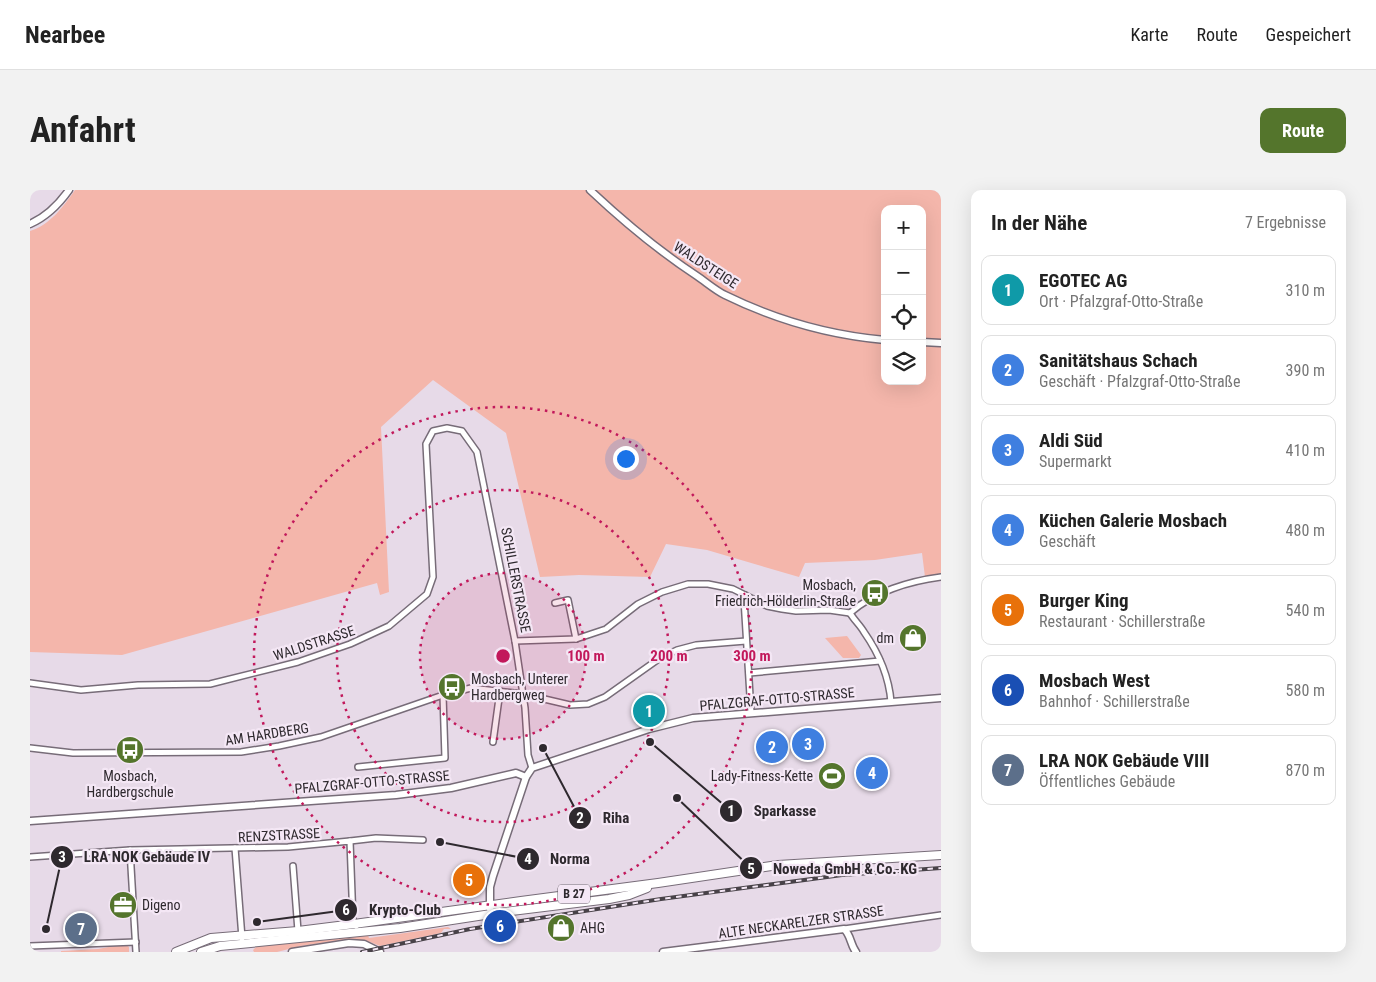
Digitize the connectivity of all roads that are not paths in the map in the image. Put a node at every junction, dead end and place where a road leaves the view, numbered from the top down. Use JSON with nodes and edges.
{"nodes":[{"id":1,"x":69,"y":190,"type":"edge"},
{"id":2,"x":590,"y":190,"type":"edge"},
{"id":3,"x":30,"y":224,"type":"edge"},
{"id":4,"x":881,"y":340,"type":"edge"},
{"id":5,"x":926,"y":342,"type":"edge"},
{"id":6,"x":941,"y":343,"type":"edge"},
{"id":7,"x":433,"y":432,"type":"joint"},
{"id":8,"x":941,"y":577,"type":"edge"},
{"id":9,"x":745,"y":595,"type":"junction"},
{"id":10,"x":555,"y":602,"type":"dead end"},
{"id":11,"x":850,"y":613,"type":"junction"},
{"id":12,"x":576,"y":639,"type":"junction"},
{"id":13,"x":746,"y":640,"type":"junction"},
{"id":14,"x":515,"y":641,"type":"junction"},
{"id":15,"x":880,"y":661,"type":"junction"},
{"id":16,"x":749,"y":673,"type":"junction"},
{"id":17,"x":30,"y":684,"type":"edge"},
{"id":18,"x":500,"y":691,"type":"junction"},
{"id":19,"x":523,"y":694,"type":"junction"},
{"id":20,"x":443,"y":695,"type":"junction"},
{"id":21,"x":941,"y":698,"type":"edge"},
{"id":22,"x":891,"y":702,"type":"junction"},
{"id":23,"x":751,"y":712,"type":"junction"},
{"id":24,"x":492,"y":742,"type":"dead end"},
{"id":25,"x":30,"y":748,"type":"edge"},
{"id":26,"x":358,"y":767,"type":"dead end"},
{"id":27,"x":532,"y":768,"type":"junction"},
{"id":28,"x":526,"y":777,"type":"junction"},
{"id":29,"x":30,"y":821,"type":"edge"},
{"id":30,"x":423,"y":840,"type":"dead end"},
{"id":31,"x":350,"y":841,"type":"junction"},
{"id":32,"x":235,"y":848,"type":"junction"},
{"id":33,"x":130,"y":850,"type":"junction"},
{"id":34,"x":941,"y":855,"type":"edge"},
{"id":35,"x":30,"y":857,"type":"edge"},
{"id":36,"x":293,"y":866,"type":"dead end"},
{"id":37,"x":658,"y":883,"type":"junction"},
{"id":38,"x":490,"y":905,"type":"junction"},
{"id":39,"x":491,"y":914,"type":"junction"},
{"id":40,"x":941,"y":915,"type":"edge"},
{"id":41,"x":354,"y":924,"type":"junction"},
{"id":42,"x":844,"y":929,"type":"junction"},
{"id":43,"x":242,"y":931,"type":"junction"},
{"id":44,"x":298,"y":931,"type":"junction"},
{"id":45,"x":362,"y":932,"type":"junction"},
{"id":46,"x":136,"y":942,"type":"junction"},
{"id":47,"x":242,"y":944,"type":"junction"},
{"id":48,"x":30,"y":946,"type":"edge"},
{"id":49,"x":136,"y":952,"type":"edge"},
{"id":50,"x":176,"y":952,"type":"edge"},
{"id":51,"x":201,"y":952,"type":"edge"},
{"id":52,"x":245,"y":952,"type":"edge"},
{"id":53,"x":292,"y":952,"type":"edge"},
{"id":54,"x":380,"y":952,"type":"edge"},
{"id":55,"x":663,"y":952,"type":"edge"},
{"id":56,"x":856,"y":952,"type":"edge"}],
"edges":[{"from":1,"to":3,"type":"street"},
{"from":2,"to":4,"type":"street","name":"WALDSTEIGE"},
{"from":5,"to":6,"type":"street"},
{"from":7,"to":14,"type":"street","name":"SCHILLERSTRASSE"},
{"from":7,"to":17,"type":"street","name":"WALDSTRASSE"},
{"from":8,"to":11,"type":"street"},
{"from":9,"to":11,"type":"street"},
{"from":9,"to":12,"type":"street"},
{"from":9,"to":13,"type":"street"},
{"from":10,"to":12,"type":"street"},
{"from":11,"to":15,"type":"street"},
{"from":12,"to":14,"type":"street"},
{"from":13,"to":16,"type":"street"},
{"from":13,"to":19,"type":"street","name":"AM HARDBERG"},
{"from":14,"to":19,"type":"street","name":"SCHILLERSTRASSE"},
{"from":15,"to":16,"type":"street"},
{"from":15,"to":22,"type":"street"},
{"from":16,"to":23,"type":"street"},
{"from":18,"to":19,"type":"street","name":"AM HARDBERG"},
{"from":18,"to":20,"type":"street","name":"AM HARDBERG"},
{"from":18,"to":24,"type":"street"},
{"from":19,"to":27,"type":"street","name":"SCHILLERSTRASSE"},
{"from":20,"to":25,"type":"street","name":"AM HARDBERG"},
{"from":20,"to":26,"type":"street"},
{"from":21,"to":22,"type":"street","name":"PFALZGRAF-OTTO-STRASSE"},
{"from":22,"to":23,"type":"street","name":"PFALZGRAF-OTTO-STRASSE"},
{"from":23,"to":27,"type":"street","name":"PFALZGRAF-OTTO-STRASSE"},
{"from":27,"to":28,"type":"street"},
{"from":28,"to":29,"type":"street","name":"PFALZGRAF-OTTO-STRASSE"},
{"from":28,"to":38,"type":"street"},
{"from":30,"to":31,"type":"street","name":"RENZSTRASSE"},
{"from":31,"to":32,"type":"street","name":"RENZSTRASSE"},
{"from":31,"to":41,"type":"street"},
{"from":32,"to":33,"type":"street","name":"RENZSTRASSE"},
{"from":32,"to":43,"type":"street"},
{"from":33,"to":35,"type":"street","name":"RENZSTRASSE"},
{"from":33,"to":46,"type":"street"},
{"from":34,"to":37,"type":"main road","number":"B 27"},
{"from":36,"to":44,"type":"street"},
{"from":37,"to":38,"type":"main road","number":"B 27"},
{"from":37,"to":39,"type":"main road","number":"B 27"},
{"from":38,"to":39,"type":"street"},
{"from":38,"to":41,"type":"main road","number":"B 27"},
{"from":39,"to":45,"type":"main road","number":"B 27"},
{"from":40,"to":42,"type":"street","name":"ALTE NECKARELZER STRASSE"},
{"from":41,"to":44,"type":"main road","number":"B 27"},
{"from":41,"to":45,"type":"street"},
{"from":42,"to":55,"type":"street","name":"ALTE NECKARELZER STRASSE"},
{"from":42,"to":56,"type":"street"},
{"from":43,"to":44,"type":"main road","number":"B 27"},
{"from":43,"to":47,"type":"street"},
{"from":43,"to":50,"type":"main road","number":"B 27"},
{"from":45,"to":47,"type":"main road","number":"B 27"},
{"from":46,"to":48,"type":"street"},
{"from":46,"to":49,"type":"street"},
{"from":47,"to":51,"type":"main road","number":"B 27"},
{"from":47,"to":52,"type":"street"},
{"from":53,"to":54,"type":"street"}]}
